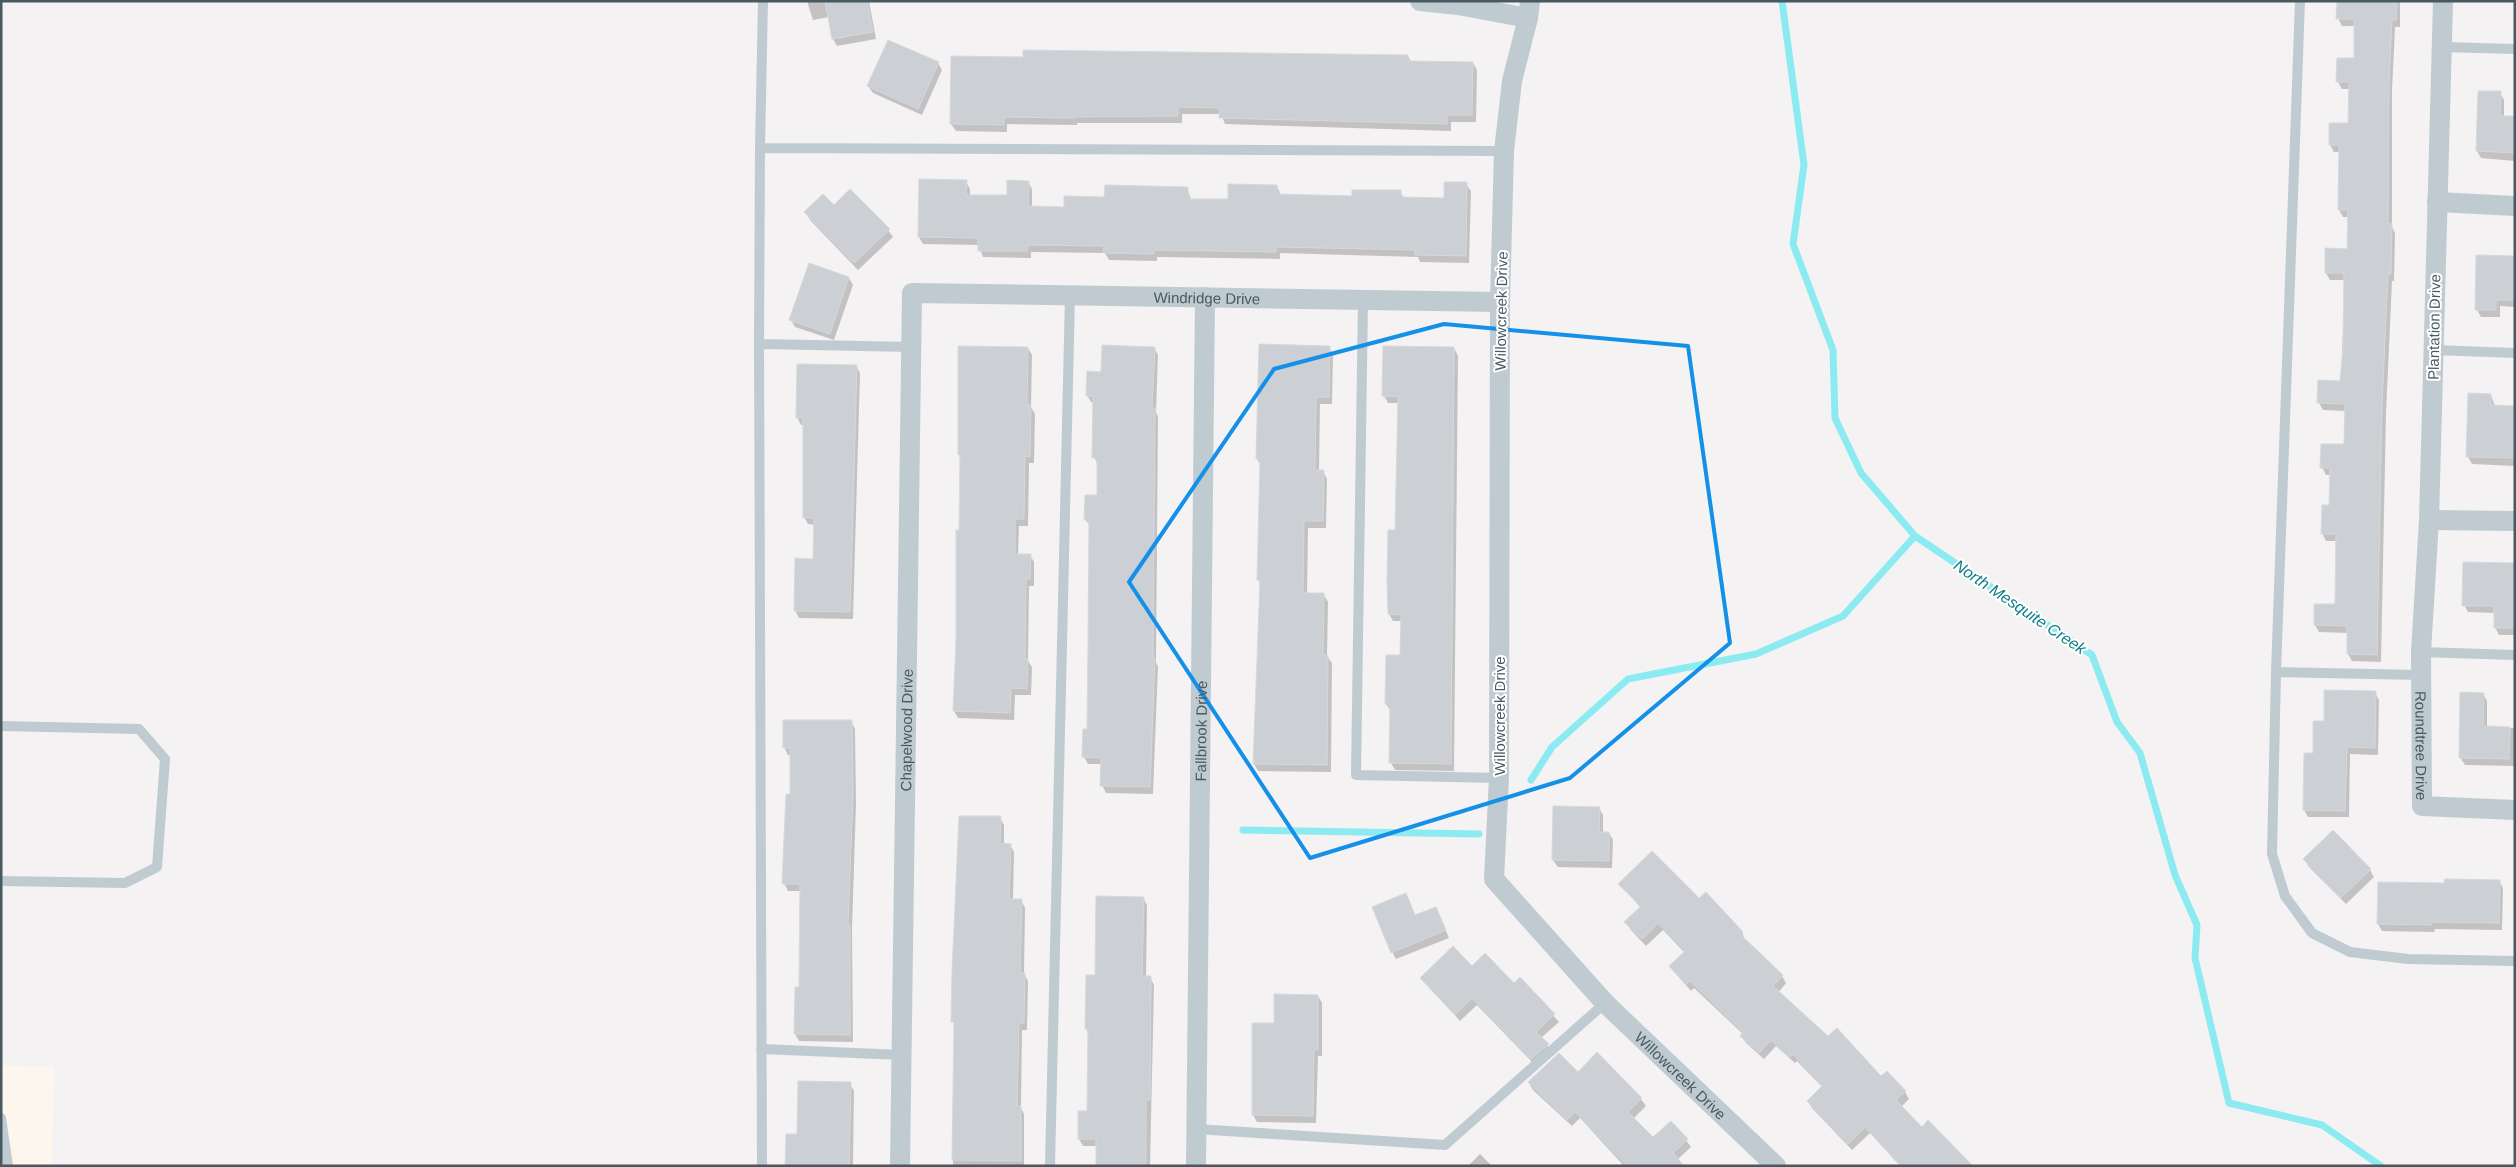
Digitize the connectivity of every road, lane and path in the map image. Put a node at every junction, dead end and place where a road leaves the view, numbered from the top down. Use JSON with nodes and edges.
{"nodes":[{"id":1,"x":763,"y":1,"type":"edge"},
{"id":2,"x":1420,"y":1,"type":"edge"},
{"id":3,"x":2300,"y":1,"type":"edge"},
{"id":4,"x":2443,"y":1,"type":"edge"},
{"id":5,"x":1529,"y":10,"type":"edge"},
{"id":6,"x":2442,"y":47,"type":"junction"},
{"id":7,"x":2515,"y":49,"type":"edge"},
{"id":8,"x":760,"y":148,"type":"junction"},
{"id":9,"x":1504,"y":151,"type":"junction"},
{"id":10,"x":2437,"y":202,"type":"junction"},
{"id":11,"x":2515,"y":206,"type":"edge"},
{"id":12,"x":912,"y":293,"type":"joint"},
{"id":13,"x":1070,"y":295,"type":"junction"},
{"id":14,"x":1205,"y":297,"type":"junction"},
{"id":15,"x":1363,"y":300,"type":"junction"},
{"id":16,"x":1500,"y":302,"type":"junction"},
{"id":17,"x":759,"y":344,"type":"junction"},
{"id":18,"x":911,"y":347,"type":"junction"},
{"id":19,"x":2434,"y":350,"type":"junction"},
{"id":20,"x":2515,"y":352,"type":"edge"},
{"id":21,"x":2429,"y":520,"type":"junction"},
{"id":22,"x":2515,"y":521,"type":"edge"},
{"id":23,"x":2421,"y":652,"type":"junction"},
{"id":24,"x":2515,"y":655,"type":"edge"},
{"id":25,"x":2276,"y":672,"type":"junction"},
{"id":26,"x":2421,"y":675,"type":"junction"},
{"id":27,"x":1,"y":726,"type":"edge"},
{"id":28,"x":1498,"y":778,"type":"junction"},
{"id":29,"x":2515,"y":810,"type":"edge"},
{"id":30,"x":1,"y":881,"type":"edge"},
{"id":31,"x":2515,"y":961,"type":"edge"},
{"id":32,"x":1604,"y":1003,"type":"junction"},
{"id":33,"x":761,"y":1049,"type":"junction"},
{"id":34,"x":902,"y":1055,"type":"junction"},
{"id":35,"x":1,"y":1118,"type":"edge"},
{"id":36,"x":1196,"y":1129,"type":"junction"},
{"id":37,"x":6,"y":1165,"type":"edge"},
{"id":38,"x":762,"y":1166,"type":"edge"},
{"id":39,"x":900,"y":1166,"type":"edge"},
{"id":40,"x":1050,"y":1166,"type":"edge"},
{"id":41,"x":1196,"y":1166,"type":"edge"},
{"id":42,"x":1776,"y":1166,"type":"edge"}],
"edges":[{"from":1,"to":8,"type":"lane"},
{"from":2,"to":5,"type":"street"},
{"from":3,"to":25,"type":"lane"},
{"from":4,"to":6,"type":"street","name":"Plantation Drive"},
{"from":5,"to":9,"type":"street","name":"Willowcreek Drive"},
{"from":6,"to":7,"type":"lane"},
{"from":6,"to":10,"type":"street","name":"Plantation Drive"},
{"from":8,"to":9,"type":"lane"},
{"from":8,"to":17,"type":"lane"},
{"from":9,"to":16,"type":"street","name":"Willowcreek Drive"},
{"from":10,"to":11,"type":"street"},
{"from":10,"to":19,"type":"street","name":"Plantation Drive"},
{"from":12,"to":13,"type":"street","name":"Windridge Drive"},
{"from":12,"to":18,"type":"street","name":"Chapelwood Drive"},
{"from":13,"to":14,"type":"street","name":"Windridge Drive"},
{"from":13,"to":40,"type":"lane"},
{"from":14,"to":15,"type":"street","name":"Windridge Drive"},
{"from":14,"to":36,"type":"street","name":"Fallbrook Drive"},
{"from":15,"to":16,"type":"street","name":"Windridge Drive"},
{"from":15,"to":28,"type":"lane"},
{"from":16,"to":28,"type":"street","name":"Willowcreek Drive"},
{"from":17,"to":18,"type":"lane"},
{"from":17,"to":33,"type":"lane"},
{"from":18,"to":34,"type":"street","name":"Chapelwood Drive"},
{"from":19,"to":20,"type":"lane"},
{"from":19,"to":21,"type":"street","name":"Plantation Drive"},
{"from":21,"to":22,"type":"street"},
{"from":21,"to":23,"type":"street","name":"Plantation Drive"},
{"from":23,"to":24,"type":"lane"},
{"from":23,"to":26,"type":"street","name":"Roundtree Drive"},
{"from":25,"to":26,"type":"lane"},
{"from":25,"to":31,"type":"lane"},
{"from":26,"to":29,"type":"street","name":"Roundtree Drive"},
{"from":27,"to":30,"type":"lane"},
{"from":28,"to":32,"type":"street","name":"Willowcreek Drive"},
{"from":32,"to":36,"type":"lane"},
{"from":32,"to":42,"type":"street","name":"Willowcreek Drive"},
{"from":33,"to":34,"type":"lane"},
{"from":33,"to":38,"type":"lane"},
{"from":34,"to":39,"type":"street","name":"Chapelwood Drive"},
{"from":35,"to":37,"type":"lane"},
{"from":36,"to":41,"type":"street","name":"Fallbrook Drive"}]}
